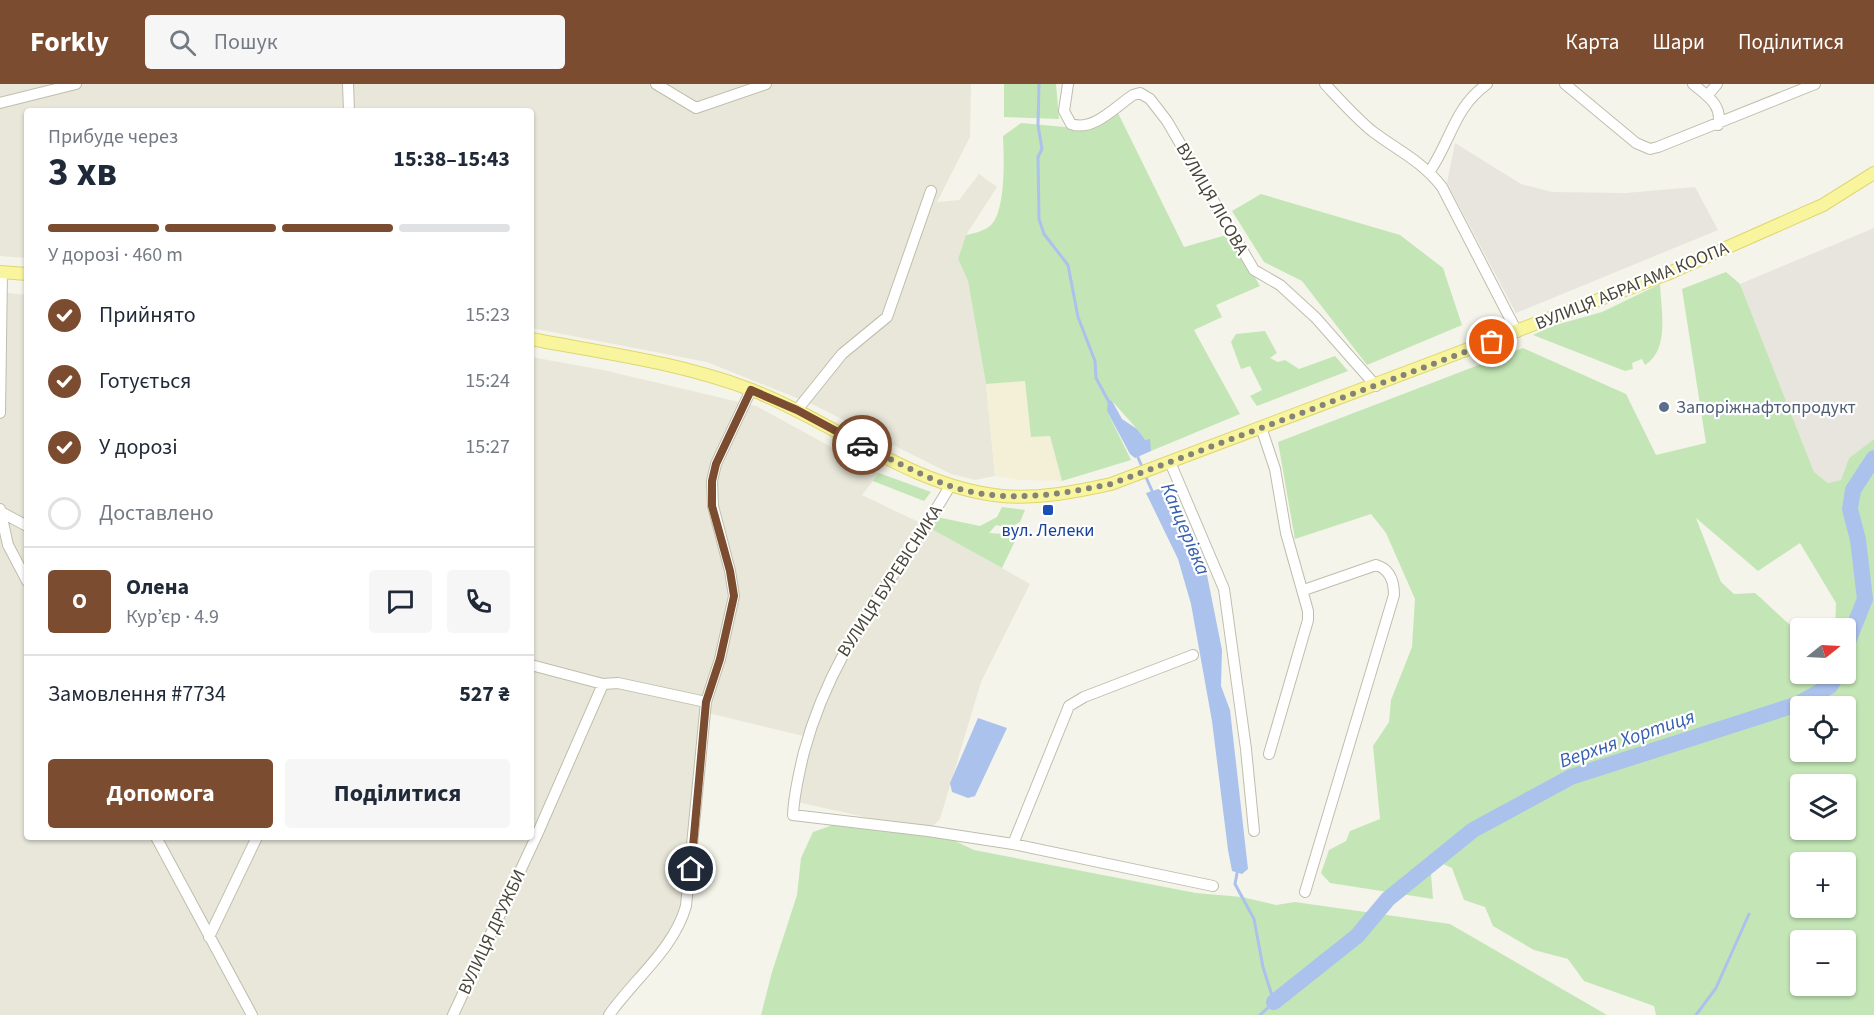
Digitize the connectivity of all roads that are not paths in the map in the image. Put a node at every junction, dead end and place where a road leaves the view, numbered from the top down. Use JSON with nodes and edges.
{"nodes":[{"id":1,"x":76,"y":84,"type":"edge"},
{"id":2,"x":348,"y":84,"type":"edge"},
{"id":3,"x":656,"y":84,"type":"edge"},
{"id":4,"x":766,"y":84,"type":"edge"},
{"id":5,"x":1068,"y":84,"type":"edge"},
{"id":6,"x":1325,"y":84,"type":"edge"},
{"id":7,"x":1487,"y":84,"type":"edge"},
{"id":8,"x":1565,"y":84,"type":"edge"},
{"id":9,"x":1693,"y":84,"type":"edge"},
{"id":10,"x":1717,"y":84,"type":"edge"},
{"id":11,"x":1815,"y":84,"type":"edge"},
{"id":12,"x":1707,"y":96,"type":"junction"},
{"id":13,"x":0,"y":103,"type":"edge"},
{"id":14,"x":349,"y":108,"type":"edge"},
{"id":15,"x":1718,"y":125,"type":"junction"},
{"id":16,"x":1430,"y":171,"type":"junction"},
{"id":17,"x":1874,"y":173,"type":"edge"},
{"id":18,"x":931,"y":191,"type":"dead end"},
{"id":19,"x":1,"y":272,"type":"edge"},
{"id":20,"x":24,"y":274,"type":"edge"},
{"id":21,"x":1517,"y":332,"type":"junction"},
{"id":22,"x":534,"y":340,"type":"edge"},
{"id":23,"x":1376,"y":386,"type":"junction"},
{"id":24,"x":751,"y":390,"type":"junction"},
{"id":25,"x":797,"y":410,"type":"junction"},
{"id":26,"x":0,"y":413,"type":"edge"},
{"id":27,"x":1261,"y":428,"type":"junction"},
{"id":28,"x":1170,"y":462,"type":"junction"},
{"id":29,"x":950,"y":486,"type":"junction"},
{"id":30,"x":0,"y":510,"type":"edge"},
{"id":31,"x":24,"y":524,"type":"edge"},
{"id":32,"x":24,"y":576,"type":"edge"},
{"id":33,"x":1304,"y":590,"type":"junction"},
{"id":34,"x":1193,"y":655,"type":"dead end"},
{"id":35,"x":534,"y":666,"type":"edge"},
{"id":36,"x":603,"y":684,"type":"junction"},
{"id":37,"x":706,"y":702,"type":"junction"},
{"id":38,"x":1269,"y":754,"type":"dead end"},
{"id":39,"x":1254,"y":831,"type":"dead end"},
{"id":40,"x":158,"y":840,"type":"edge"},
{"id":41,"x":256,"y":840,"type":"edge"},
{"id":42,"x":1013,"y":844,"type":"junction"},
{"id":43,"x":1213,"y":886,"type":"dead end"},
{"id":44,"x":1305,"y":892,"type":"dead end"},
{"id":45,"x":209,"y":937,"type":"junction"},
{"id":46,"x":252,"y":1015,"type":"edge"},
{"id":47,"x":453,"y":1015,"type":"edge"},
{"id":48,"x":609,"y":1015,"type":"edge"}],
"edges":[{"from":1,"to":13,"type":"street"},
{"from":2,"to":14,"type":"street"},
{"from":3,"to":4,"type":"street"},
{"from":5,"to":23,"type":"street","name":"ВУЛИЦЯ ЛІСОВА"},
{"from":6,"to":16,"type":"street"},
{"from":7,"to":16,"type":"street"},
{"from":8,"to":15,"type":"street"},
{"from":9,"to":12,"type":"street"},
{"from":10,"to":12,"type":"street"},
{"from":11,"to":15,"type":"street"},
{"from":12,"to":15,"type":"street"},
{"from":16,"to":21,"type":"street"},
{"from":17,"to":21,"type":"main road","name":"ВУЛИЦЯ АБРАГАМА КООПА"},
{"from":18,"to":25,"type":"street"},
{"from":19,"to":20,"type":"main road"},
{"from":19,"to":26,"type":"street"},
{"from":21,"to":23,"type":"main road","name":"ВУЛИЦЯ АБРАГАМА КООПА"},
{"from":22,"to":24,"type":"main road","name":"ВУЛИЦЯ АБРАГАМА КООПА"},
{"from":23,"to":27,"type":"main road","name":"ВУЛИЦЯ АБРАГАМА КООПА"},
{"from":24,"to":25,"type":"main road","name":"ВУЛИЦЯ АБРАГАМА КООПА"},
{"from":24,"to":37,"type":"street"},
{"from":25,"to":29,"type":"main road","name":"ВУЛИЦЯ АБРАГАМА КООПА"},
{"from":27,"to":28,"type":"main road","name":"ВУЛИЦЯ АБРАГАМА КООПА"},
{"from":27,"to":33,"type":"street"},
{"from":28,"to":29,"type":"main road","name":"ВУЛИЦЯ АБРАГАМА КООПА"},
{"from":28,"to":39,"type":"street"},
{"from":29,"to":42,"type":"street","name":"ВУЛИЦЯ БУРЕВІСНИКА"},
{"from":30,"to":31,"type":"street"},
{"from":30,"to":32,"type":"street"},
{"from":33,"to":38,"type":"street"},
{"from":33,"to":44,"type":"street"},
{"from":34,"to":42,"type":"street"},
{"from":35,"to":36,"type":"street"},
{"from":36,"to":37,"type":"street"},
{"from":36,"to":47,"type":"street","name":"ВУЛИЦЯ ДРУЖБИ"},
{"from":37,"to":48,"type":"street"},
{"from":40,"to":45,"type":"street"},
{"from":41,"to":45,"type":"street"},
{"from":42,"to":43,"type":"street"},
{"from":45,"to":46,"type":"street"}]}
